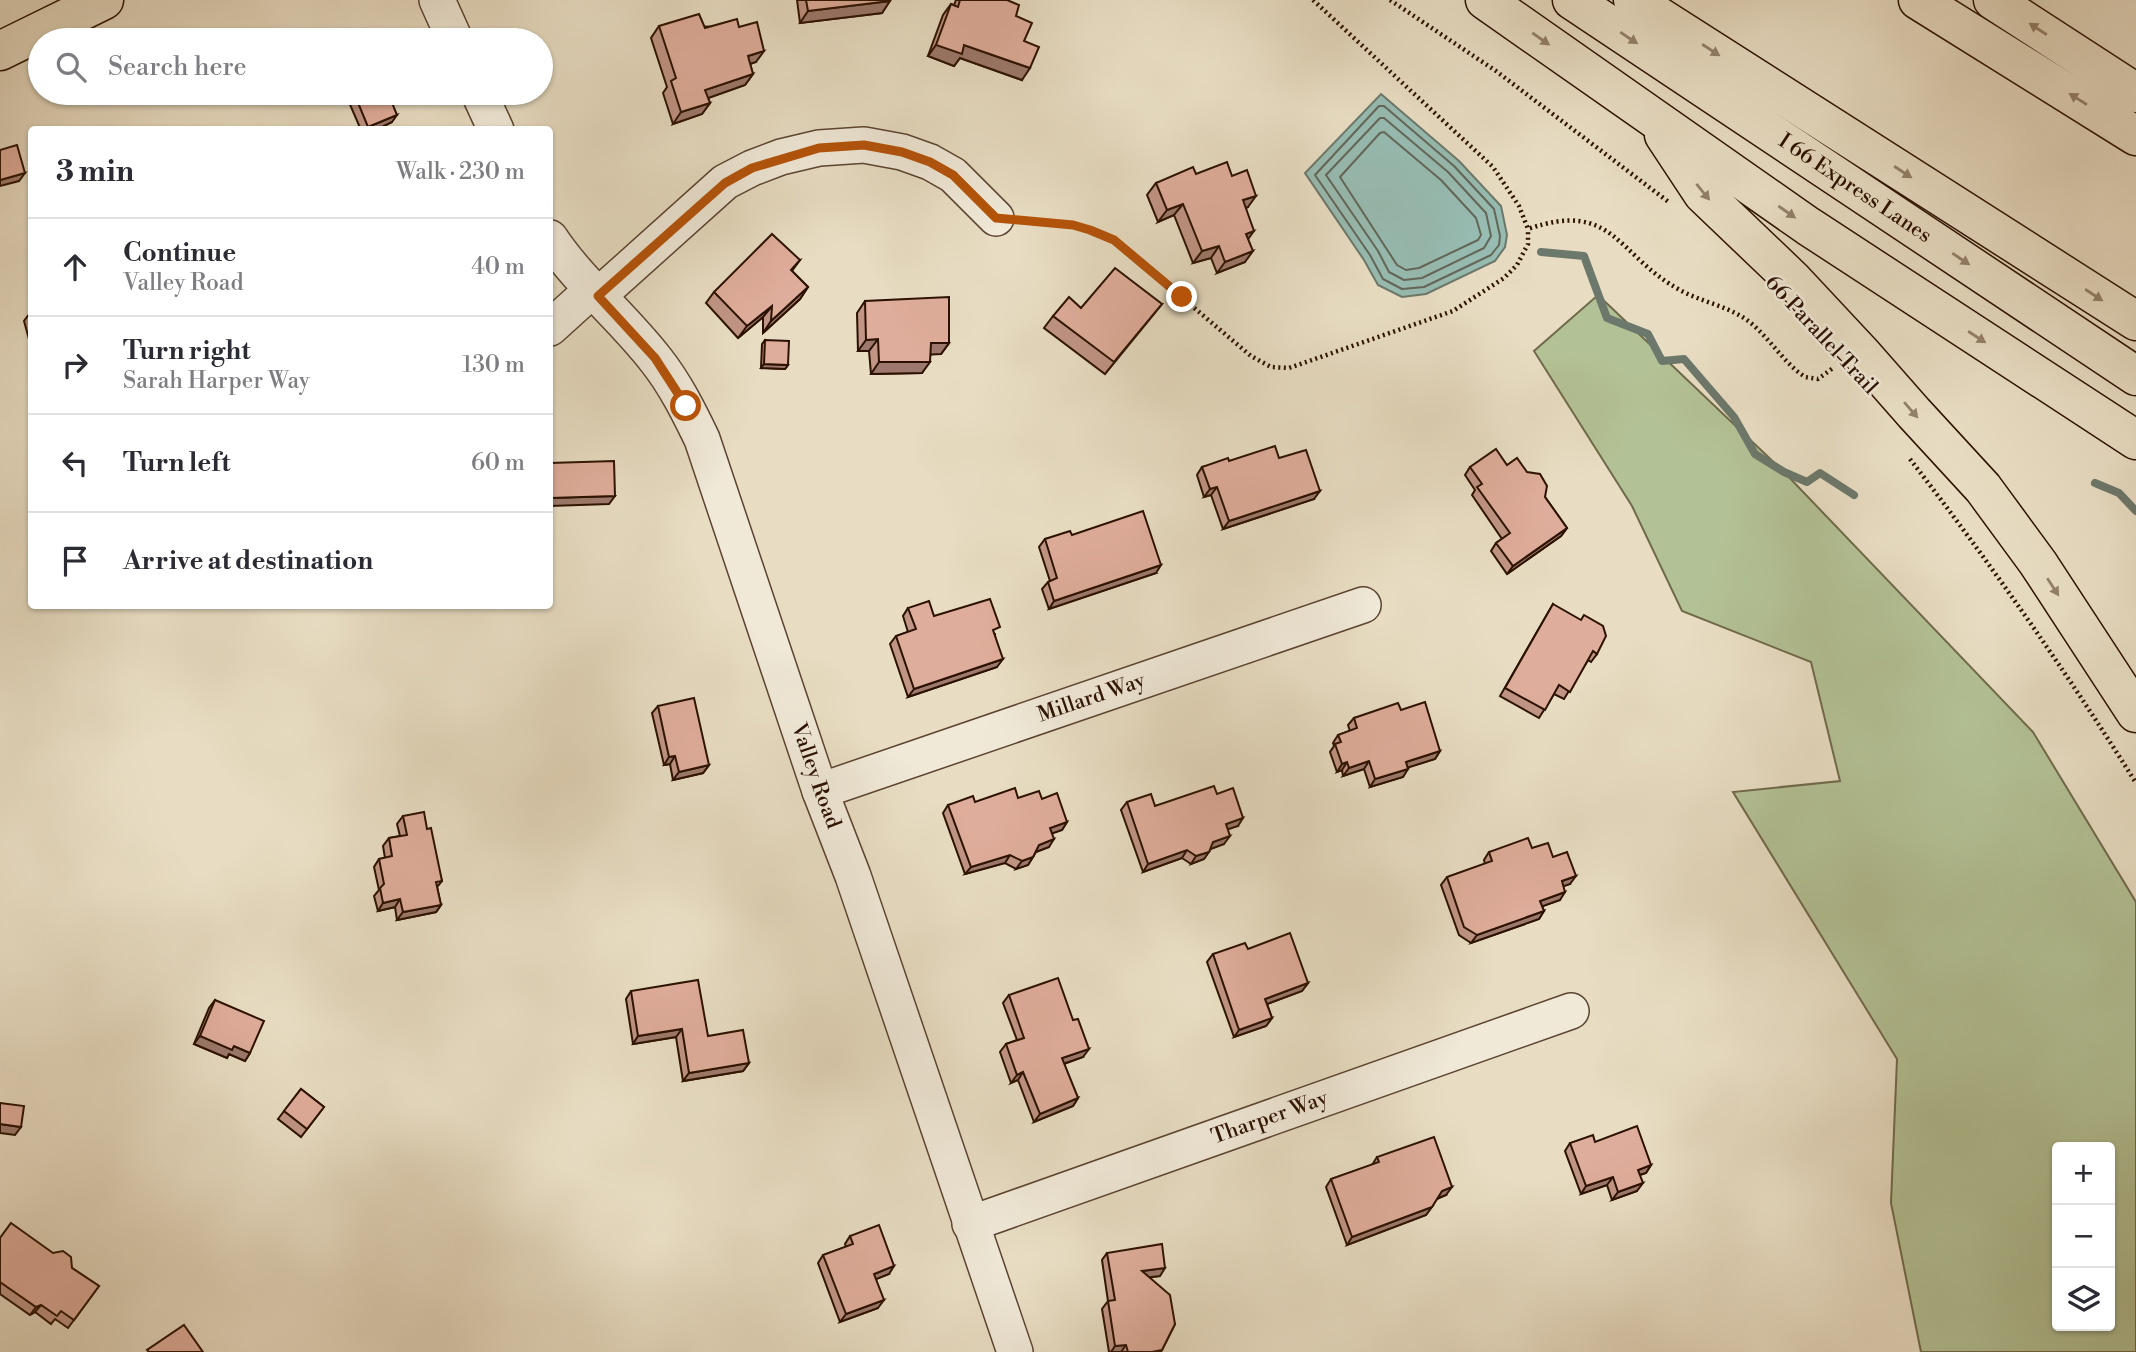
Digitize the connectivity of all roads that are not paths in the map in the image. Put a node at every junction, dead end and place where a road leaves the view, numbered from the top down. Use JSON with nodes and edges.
{"nodes":[{"id":1,"x":104,"y":0,"type":"edge"},
{"id":2,"x":437,"y":0,"type":"edge"},
{"id":3,"x":1485,"y":0,"type":"edge"},
{"id":4,"x":1572,"y":0,"type":"edge"},
{"id":5,"x":1633,"y":0,"type":"edge"},
{"id":6,"x":1918,"y":0,"type":"edge"},
{"id":7,"x":1993,"y":0,"type":"edge"},
{"id":8,"x":47,"y":28,"type":"edge"},
{"id":9,"x":450,"y":28,"type":"edge"},
{"id":10,"x":28,"y":37,"type":"edge"},
{"id":11,"x":0,"y":51,"type":"edge"},
{"id":12,"x":2136,"y":93,"type":"edge"},
{"id":13,"x":485,"y":105,"type":"edge"},
{"id":14,"x":1651,"y":116,"type":"junction"},
{"id":15,"x":494,"y":126,"type":"edge"},
{"id":16,"x":2136,"y":136,"type":"edge"},
{"id":17,"x":996,"y":218,"type":"road end"},
{"id":18,"x":553,"y":242,"type":"edge"},
{"id":19,"x":595,"y":293,"type":"junction"},
{"id":20,"x":2136,"y":321,"type":"edge"},
{"id":21,"x":553,"y":326,"type":"edge"},
{"id":22,"x":2136,"y":376,"type":"edge"},
{"id":23,"x":2136,"y":440,"type":"edge"},
{"id":24,"x":1363,"y":605,"type":"dead end"},
{"id":25,"x":2136,"y":713,"type":"edge"},
{"id":26,"x":820,"y":791,"type":"junction"},
{"id":27,"x":1571,"y":1011,"type":"dead end"},
{"id":28,"x":970,"y":1224,"type":"junction"},
{"id":29,"x":1014,"y":1352,"type":"edge"}],
"edges":[{"from":1,"to":8,"type":"main road"},
{"from":2,"to":9,"type":"street"},
{"from":3,"to":14,"type":"main road","one_way":true},
{"from":4,"to":22,"type":"main road","name":"I 66 Express Lanes","one_way":true},
{"from":5,"to":20,"type":"main road","one_way":true},
{"from":16,"to":6,"type":"main road","one_way":true},
{"from":12,"to":7,"type":"main road","one_way":true},
{"from":10,"to":11,"type":"main road"},
{"from":13,"to":15,"type":"street"},
{"from":14,"to":23,"type":"main road","one_way":true},
{"from":14,"to":25,"type":"main road","one_way":true},
{"from":17,"to":19,"type":"street"},
{"from":18,"to":19,"type":"street","name":"Valley Road"},
{"from":19,"to":21,"type":"street"},
{"from":19,"to":26,"type":"street","name":"Valley Road"},
{"from":24,"to":26,"type":"street","name":"Millard Way"},
{"from":26,"to":28,"type":"street","name":"Valley Road"},
{"from":27,"to":28,"type":"street","name":"Tharper Way"},
{"from":28,"to":29,"type":"street","name":"Valley Road"}]}
